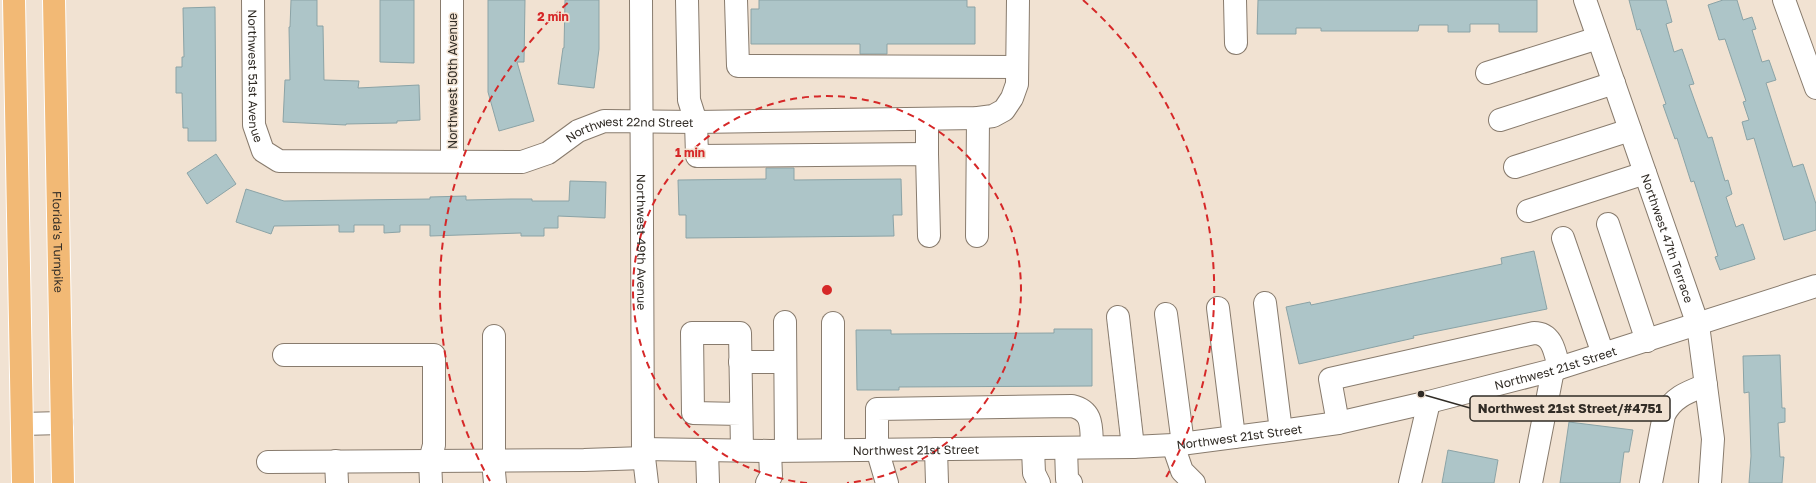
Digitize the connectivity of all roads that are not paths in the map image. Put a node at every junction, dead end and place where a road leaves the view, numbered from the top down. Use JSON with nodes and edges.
{"nodes":[{"id":1,"x":14,"y":0,"type":"edge"},
{"id":2,"x":54,"y":0,"type":"edge"},
{"id":3,"x":253,"y":0,"type":"edge"},
{"id":4,"x":452,"y":0,"type":"edge"},
{"id":5,"x":641,"y":0,"type":"edge"},
{"id":6,"x":687,"y":0,"type":"edge"},
{"id":7,"x":736,"y":0,"type":"edge"},
{"id":8,"x":1018,"y":0,"type":"edge"},
{"id":9,"x":1235,"y":0,"type":"edge"},
{"id":10,"x":1585,"y":0,"type":"edge"},
{"id":11,"x":1784,"y":0,"type":"edge"},
{"id":12,"x":1598,"y":38,"type":"junction"},
{"id":13,"x":1236,"y":43,"type":"dead end"},
{"id":14,"x":1017,"y":67,"type":"junction"},
{"id":15,"x":1487,"y":73,"type":"dead end"},
{"id":16,"x":1614,"y":83,"type":"junction"},
{"id":17,"x":1816,"y":88,"type":"edge"},
{"id":18,"x":978,"y":118,"type":"junction"},
{"id":19,"x":927,"y":119,"type":"junction"},
{"id":20,"x":1500,"y":120,"type":"dead end"},
{"id":21,"x":642,"y":122,"type":"junction"},
{"id":22,"x":696,"y":122,"type":"junction"},
{"id":23,"x":1630,"y":130,"type":"junction"},
{"id":24,"x":263,"y":151,"type":"joint"},
{"id":25,"x":927,"y":154,"type":"junction"},
{"id":26,"x":452,"y":161,"type":"junction"},
{"id":27,"x":1515,"y":167,"type":"dead end"},
{"id":28,"x":1645,"y":173,"type":"junction"},
{"id":29,"x":1528,"y":211,"type":"dead end"},
{"id":30,"x":1608,"y":224,"type":"dead end"},
{"id":31,"x":930,"y":236,"type":"dead end"},
{"id":32,"x":977,"y":236,"type":"dead end"},
{"id":33,"x":1563,"y":238,"type":"dead end"},
{"id":34,"x":1816,"y":286,"type":"edge"},
{"id":35,"x":1265,"y":303,"type":"dead end"},
{"id":36,"x":1218,"y":308,"type":"dead end"},
{"id":37,"x":1166,"y":314,"type":"dead end"},
{"id":38,"x":1118,"y":317,"type":"dead end"},
{"id":39,"x":786,"y":322,"type":"dead end"},
{"id":40,"x":833,"y":323,"type":"dead end"},
{"id":41,"x":1698,"y":325,"type":"junction"},
{"id":42,"x":494,"y":336,"type":"dead end"},
{"id":43,"x":1647,"y":340,"type":"junction"},
{"id":44,"x":1603,"y":354,"type":"junction"},
{"id":45,"x":284,"y":355,"type":"dead end"},
{"id":46,"x":740,"y":362,"type":"junction"},
{"id":47,"x":786,"y":362,"type":"junction"},
{"id":48,"x":1556,"y":369,"type":"junction"},
{"id":49,"x":1706,"y":385,"type":"junction"},
{"id":50,"x":1428,"y":402,"type":"junction"},
{"id":51,"x":741,"y":414,"type":"junction"},
{"id":52,"x":62,"y":423,"type":"junction"},
{"id":53,"x":1338,"y":423,"type":"junction"},
{"id":54,"x":22,"y":424,"type":"junction"},
{"id":55,"x":1281,"y":431,"type":"junction"},
{"id":56,"x":1234,"y":437,"type":"junction"},
{"id":57,"x":1178,"y":445,"type":"junction"},
{"id":58,"x":1092,"y":446,"type":"junction"},
{"id":59,"x":1132,"y":447,"type":"junction"},
{"id":60,"x":1066,"y":448,"type":"junction"},
{"id":61,"x":878,"y":449,"type":"junction"},
{"id":62,"x":936,"y":449,"type":"junction"},
{"id":63,"x":1033,"y":449,"type":"junction"},
{"id":64,"x":742,"y":450,"type":"junction"},
{"id":65,"x":833,"y":450,"type":"junction"},
{"id":66,"x":707,"y":451,"type":"junction"},
{"id":67,"x":778,"y":451,"type":"junction"},
{"id":68,"x":643,"y":454,"type":"junction"},
{"id":69,"x":430,"y":460,"type":"junction"},
{"id":70,"x":494,"y":460,"type":"junction"},
{"id":71,"x":336,"y":461,"type":"junction"},
{"id":72,"x":268,"y":462,"type":"dead end"},
{"id":73,"x":23,"y":483,"type":"edge"},
{"id":74,"x":64,"y":483,"type":"edge"},
{"id":75,"x":337,"y":483,"type":"edge"},
{"id":76,"x":431,"y":483,"type":"edge"},
{"id":77,"x":495,"y":483,"type":"edge"},
{"id":78,"x":647,"y":483,"type":"edge"},
{"id":79,"x":708,"y":483,"type":"edge"},
{"id":80,"x":767,"y":483,"type":"edge"},
{"id":81,"x":887,"y":483,"type":"edge"},
{"id":82,"x":937,"y":483,"type":"edge"},
{"id":83,"x":1039,"y":483,"type":"edge"},
{"id":84,"x":1071,"y":483,"type":"edge"},
{"id":85,"x":1194,"y":483,"type":"edge"},
{"id":86,"x":1410,"y":483,"type":"edge"},
{"id":87,"x":1531,"y":483,"type":"edge"},
{"id":88,"x":1651,"y":483,"type":"edge"},
{"id":89,"x":1710,"y":483,"type":"edge"}],
"edges":[{"from":1,"to":54,"type":"highway"},
{"from":2,"to":52,"type":"highway","name":"Florida's Turnpike"},
{"from":3,"to":24,"type":"street","name":"Northwest 51st Avenue"},
{"from":4,"to":26,"type":"street","name":"Northwest 50th Avenue"},
{"from":5,"to":21,"type":"street","name":"Northwest 49th Avenue"},
{"from":6,"to":22,"type":"street"},
{"from":7,"to":14,"type":"street"},
{"from":8,"to":14,"type":"street"},
{"from":9,"to":13,"type":"street"},
{"from":10,"to":12,"type":"street","name":"Northwest 47th Terrace"},
{"from":11,"to":17,"type":"street"},
{"from":12,"to":15,"type":"street"},
{"from":12,"to":16,"type":"street","name":"Northwest 47th Terrace"},
{"from":14,"to":18,"type":"street","name":"Northwest 22nd Street"},
{"from":16,"to":20,"type":"street"},
{"from":16,"to":23,"type":"street","name":"Northwest 47th Terrace"},
{"from":18,"to":19,"type":"street","name":"Northwest 22nd Street"},
{"from":18,"to":32,"type":"street"},
{"from":19,"to":22,"type":"street","name":"Northwest 22nd Street"},
{"from":19,"to":25,"type":"street"},
{"from":21,"to":22,"type":"street","name":"Northwest 22nd Street"},
{"from":21,"to":26,"type":"street","name":"Northwest 22nd Street"},
{"from":21,"to":68,"type":"street","name":"Northwest 49th Avenue"},
{"from":22,"to":25,"type":"street"},
{"from":23,"to":27,"type":"street"},
{"from":23,"to":28,"type":"street","name":"Northwest 47th Terrace"},
{"from":24,"to":26,"type":"street","name":"Northwest 22nd Street"},
{"from":25,"to":31,"type":"street"},
{"from":28,"to":29,"type":"street"},
{"from":28,"to":41,"type":"street","name":"Northwest 47th Terrace"},
{"from":30,"to":43,"type":"street"},
{"from":33,"to":44,"type":"street"},
{"from":34,"to":41,"type":"street","name":"Northwest 21st Street"},
{"from":35,"to":55,"type":"street"},
{"from":36,"to":56,"type":"street"},
{"from":37,"to":57,"type":"street"},
{"from":38,"to":59,"type":"street"},
{"from":39,"to":47,"type":"street"},
{"from":40,"to":65,"type":"street"},
{"from":41,"to":43,"type":"street","name":"Northwest 21st Street"},
{"from":41,"to":49,"type":"street","name":"Northwest 47th Terrace"},
{"from":42,"to":70,"type":"street"},
{"from":43,"to":44,"type":"street","name":"Northwest 21st Street"},
{"from":44,"to":48,"type":"street","name":"Northwest 21st Street"},
{"from":45,"to":69,"type":"street"},
{"from":46,"to":47,"type":"street"},
{"from":46,"to":51,"type":"street"},
{"from":46,"to":51,"type":"street"},
{"from":47,"to":67,"type":"street"},
{"from":48,"to":50,"type":"street","name":"Northwest 21st Street"},
{"from":48,"to":53,"type":"street"},
{"from":48,"to":87,"type":"street"},
{"from":49,"to":88,"type":"street"},
{"from":49,"to":89,"type":"street","name":"Northwest 47th Terrace"},
{"from":50,"to":53,"type":"street","name":"Northwest 21st Street"},
{"from":50,"to":86,"type":"street"},
{"from":51,"to":64,"type":"street"},
{"from":52,"to":54,"type":"street"},
{"from":52,"to":74,"type":"highway","name":"Florida's Turnpike"},
{"from":53,"to":55,"type":"street","name":"Northwest 21st Street"},
{"from":54,"to":73,"type":"highway"},
{"from":55,"to":56,"type":"street","name":"Northwest 21st Street"},
{"from":56,"to":57,"type":"street","name":"Northwest 21st Street"},
{"from":57,"to":59,"type":"street","name":"Northwest 21st Street"},
{"from":57,"to":85,"type":"street"},
{"from":58,"to":59,"type":"street","name":"Northwest 21st Street"},
{"from":58,"to":60,"type":"street","name":"Northwest 21st Street"},
{"from":58,"to":61,"type":"street"},
{"from":60,"to":63,"type":"street","name":"Northwest 21st Street"},
{"from":60,"to":84,"type":"street"},
{"from":61,"to":62,"type":"street","name":"Northwest 21st Street"},
{"from":61,"to":65,"type":"street","name":"Northwest 21st Street"},
{"from":61,"to":81,"type":"street"},
{"from":62,"to":63,"type":"street","name":"Northwest 21st Street"},
{"from":62,"to":82,"type":"street"},
{"from":63,"to":83,"type":"street"},
{"from":64,"to":66,"type":"street","name":"Northwest 21st Street"},
{"from":64,"to":67,"type":"street","name":"Northwest 21st Street"},
{"from":65,"to":67,"type":"street","name":"Northwest 21st Street"},
{"from":66,"to":68,"type":"street","name":"Northwest 21st Street"},
{"from":66,"to":79,"type":"street"},
{"from":67,"to":80,"type":"street"},
{"from":68,"to":70,"type":"street","name":"Northwest 21st Street"},
{"from":68,"to":78,"type":"street","name":"Northwest 49th Avenue"},
{"from":69,"to":70,"type":"street","name":"Northwest 21st Street"},
{"from":69,"to":71,"type":"street","name":"Northwest 21st Street"},
{"from":69,"to":76,"type":"street"},
{"from":70,"to":77,"type":"street"},
{"from":71,"to":72,"type":"street","name":"Northwest 21st Street"},
{"from":71,"to":75,"type":"street"}]}
